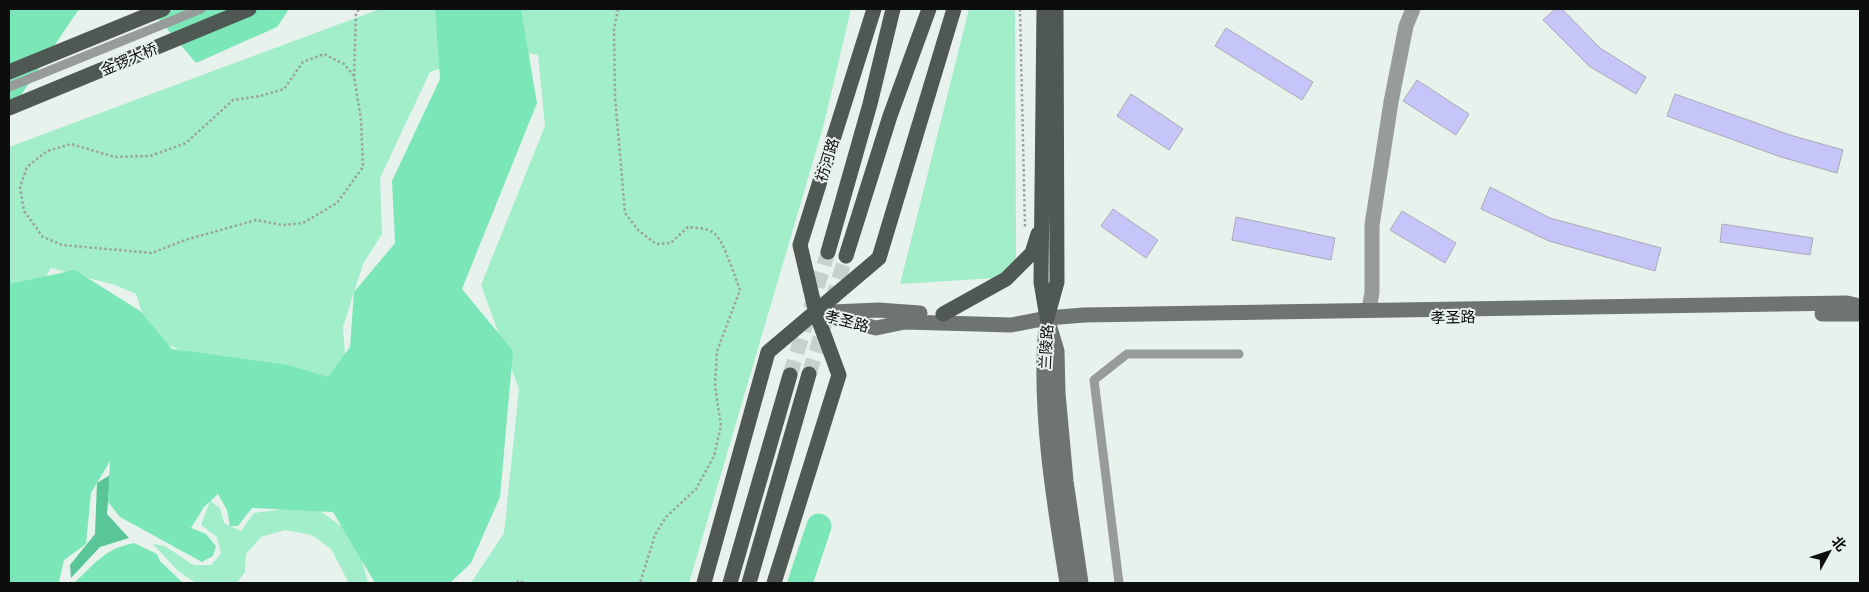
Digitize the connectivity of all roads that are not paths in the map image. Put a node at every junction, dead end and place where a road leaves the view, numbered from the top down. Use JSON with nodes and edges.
{"nodes":[{"id":1,"x":163,"y":9,"type":"edge"},
{"id":2,"x":201,"y":9,"type":"edge"},
{"id":3,"x":249,"y":9,"type":"edge"},
{"id":4,"x":874,"y":9,"type":"edge"},
{"id":5,"x":893,"y":9,"type":"edge"},
{"id":6,"x":930,"y":9,"type":"edge"},
{"id":7,"x":954,"y":9,"type":"edge"},
{"id":8,"x":1044,"y":9,"type":"edge"},
{"id":9,"x":1056,"y":9,"type":"edge"},
{"id":10,"x":1412,"y":9,"type":"edge"},
{"id":11,"x":9,"y":72,"type":"edge"},
{"id":12,"x":9,"y":87,"type":"edge"},
{"id":13,"x":9,"y":108,"type":"edge"},
{"id":14,"x":1042,"y":221,"type":"junction"},
{"id":15,"x":828,"y":252,"type":"tunnel mouth"},
{"id":16,"x":846,"y":256,"type":"tunnel mouth"},
{"id":17,"x":1860,"y":306,"type":"edge"},
{"id":18,"x":1369,"y":310,"type":"junction"},
{"id":19,"x":816,"y":313,"type":"junction"},
{"id":20,"x":943,"y":314,"type":"junction"},
{"id":21,"x":1860,"y":314,"type":"edge"},
{"id":22,"x":1047,"y":318,"type":"junction"},
{"id":23,"x":1239,"y":354,"type":"dead end"},
{"id":24,"x":809,"y":374,"type":"tunnel mouth"},
{"id":25,"x":790,"y":375,"type":"tunnel mouth"},
{"id":26,"x":704,"y":583,"type":"edge"},
{"id":27,"x":730,"y":583,"type":"edge"},
{"id":28,"x":750,"y":583,"type":"edge"},
{"id":29,"x":774,"y":583,"type":"edge"},
{"id":30,"x":1067,"y":583,"type":"edge"},
{"id":31,"x":1081,"y":583,"type":"edge"},
{"id":32,"x":1119,"y":583,"type":"edge"}],
"edges":[{"from":1,"to":11,"type":"main road"},
{"from":2,"to":12,"type":"lane"},
{"from":3,"to":13,"type":"main road","name":"金锣大桥"},
{"from":4,"to":19,"type":"main road","name":"祊河路"},
{"from":5,"to":15,"type":"main road","name":"祊河路"},
{"from":6,"to":16,"type":"main road"},
{"from":7,"to":19,"type":"main road"},
{"from":8,"to":14,"type":"main road"},
{"from":9,"to":22,"type":"main road"},
{"from":10,"to":18,"type":"street"},
{"from":14,"to":20,"type":"main road"},
{"from":14,"to":22,"type":"main road"},
{"from":17,"to":18,"type":"main road","name":"孝圣路"},
{"from":18,"to":22,"type":"main road","name":"孝圣路"},
{"from":19,"to":20,"type":"main road","name":"孝圣路"},
{"from":19,"to":22,"type":"main road","name":"孝圣路"},
{"from":19,"to":26,"type":"main road"},
{"from":19,"to":29,"type":"main road","name":"祊河路"},
{"from":20,"to":22,"type":"main road","name":"孝圣路"},
{"from":21,"to":22,"type":"main road","name":"孝圣路"},
{"from":22,"to":30,"type":"main road","name":"兰陵路"},
{"from":22,"to":31,"type":"main road","name":"兰陵路"},
{"from":23,"to":32,"type":"lane"},
{"from":24,"to":28,"type":"main road"},
{"from":25,"to":27,"type":"main road"}]}
